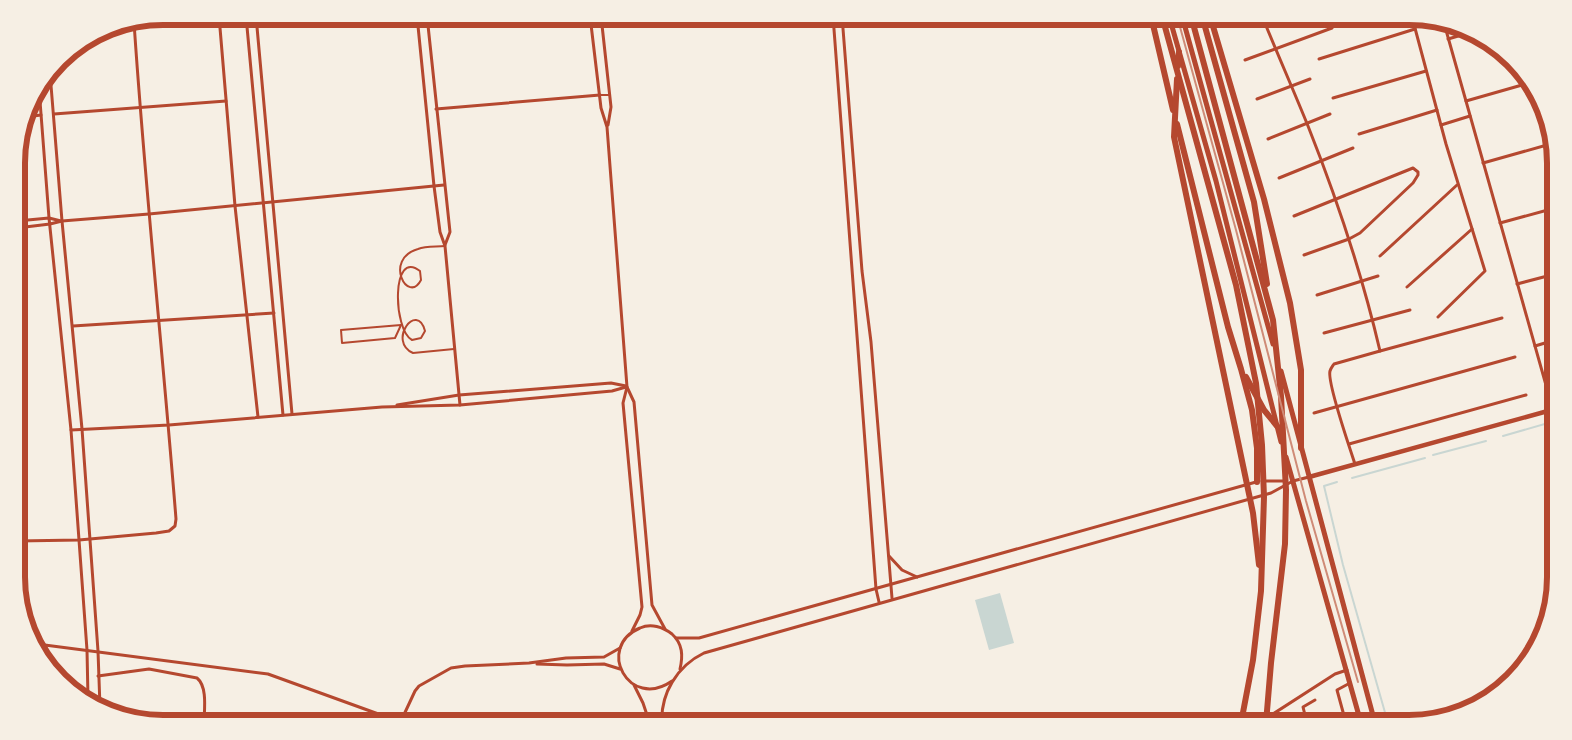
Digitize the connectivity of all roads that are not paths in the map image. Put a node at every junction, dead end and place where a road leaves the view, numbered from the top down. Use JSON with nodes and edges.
{"nodes":[{"id":1,"x":221,"y":25,"type":"edge"},
{"id":2,"x":247,"y":25,"type":"edge"},
{"id":3,"x":257,"y":25,"type":"edge"},
{"id":4,"x":419,"y":25,"type":"edge"},
{"id":5,"x":428,"y":25,"type":"edge"},
{"id":6,"x":592,"y":25,"type":"edge"},
{"id":7,"x":603,"y":25,"type":"edge"},
{"id":8,"x":834,"y":25,"type":"edge"},
{"id":9,"x":843,"y":25,"type":"edge"},
{"id":10,"x":1153,"y":25,"type":"edge"},
{"id":11,"x":1164,"y":25,"type":"edge"},
{"id":12,"x":1171,"y":25,"type":"edge"},
{"id":13,"x":1185,"y":25,"type":"edge"},
{"id":14,"x":1193,"y":25,"type":"edge"},
{"id":15,"x":1205,"y":25,"type":"edge"},
{"id":16,"x":1213,"y":25,"type":"edge"},
{"id":17,"x":1266,"y":25,"type":"edge"},
{"id":18,"x":1414,"y":25,"type":"edge"},
{"id":19,"x":134,"y":28,"type":"edge"},
{"id":20,"x":1332,"y":28,"type":"dead end"},
{"id":21,"x":1415,"y":29,"type":"junction"},
{"id":22,"x":1446,"y":30,"type":"edge"},
{"id":23,"x":1461,"y":35,"type":"edge"},
{"id":24,"x":1448,"y":39,"type":"junction"},
{"id":25,"x":1275,"y":49,"type":"junction"},
{"id":26,"x":1178,"y":52,"type":"junction"},
{"id":27,"x":1319,"y":59,"type":"dead end"},
{"id":28,"x":1245,"y":60,"type":"dead end"},
{"id":29,"x":1426,"y":71,"type":"junction"},
{"id":30,"x":1310,"y":79,"type":"dead end"},
{"id":31,"x":51,"y":83,"type":"edge"},
{"id":32,"x":1522,"y":85,"type":"edge"},
{"id":33,"x":1291,"y":86,"type":"junction"},
{"id":34,"x":600,"y":95,"type":"junction"},
{"id":35,"x":610,"y":95,"type":"junction"},
{"id":36,"x":1333,"y":98,"type":"dead end"},
{"id":37,"x":1257,"y":99,"type":"dead end"},
{"id":38,"x":40,"y":100,"type":"edge"},
{"id":39,"x":226,"y":101,"type":"junction"},
{"id":40,"x":1466,"y":101,"type":"junction"},
{"id":41,"x":140,"y":107,"type":"junction"},
{"id":42,"x":436,"y":110,"type":"junction"},
{"id":43,"x":1437,"y":110,"type":"junction"},
{"id":44,"x":54,"y":114,"type":"junction"},
{"id":45,"x":1330,"y":114,"type":"dead end"},
{"id":46,"x":41,"y":115,"type":"junction"},
{"id":47,"x":34,"y":116,"type":"edge"},
{"id":48,"x":1470,"y":116,"type":"junction"},
{"id":49,"x":1307,"y":123,"type":"junction"},
{"id":50,"x":266,"y":124,"type":"junction"},
{"id":51,"x":256,"y":125,"type":"junction"},
{"id":52,"x":1441,"y":125,"type":"junction"},
{"id":53,"x":607,"y":127,"type":"junction"},
{"id":54,"x":1359,"y":134,"type":"dead end"},
{"id":55,"x":1268,"y":139,"type":"dead end"},
{"id":56,"x":1546,"y":145,"type":"edge"},
{"id":57,"x":1353,"y":148,"type":"dead end"},
{"id":58,"x":1321,"y":160,"type":"junction"},
{"id":59,"x":1483,"y":163,"type":"junction"},
{"id":60,"x":1279,"y":178,"type":"dead end"},
{"id":61,"x":444,"y":185,"type":"junction"},
{"id":62,"x":1457,"y":185,"type":"junction"},
{"id":63,"x":434,"y":186,"type":"junction"},
{"id":64,"x":1335,"y":198,"type":"junction"},
{"id":65,"x":273,"y":202,"type":"junction"},
{"id":66,"x":263,"y":203,"type":"junction"},
{"id":67,"x":235,"y":206,"type":"junction"},
{"id":68,"x":1547,"y":210,"type":"edge"},
{"id":69,"x":149,"y":214,"type":"junction"},
{"id":70,"x":1294,"y":216,"type":"dead end"},
{"id":71,"x":48,"y":218,"type":"junction"},
{"id":72,"x":25,"y":220,"type":"edge"},
{"id":73,"x":62,"y":221,"type":"junction"},
{"id":74,"x":1500,"y":223,"type":"junction"},
{"id":75,"x":50,"y":224,"type":"junction"},
{"id":76,"x":25,"y":227,"type":"edge"},
{"id":77,"x":1472,"y":229,"type":"junction"},
{"id":78,"x":1349,"y":239,"type":"junction"},
{"id":79,"x":445,"y":246,"type":"junction"},
{"id":80,"x":1304,"y":255,"type":"dead end"},
{"id":81,"x":1380,"y":256,"type":"dead end"},
{"id":82,"x":1378,"y":276,"type":"dead end"},
{"id":83,"x":1547,"y":276,"type":"edge"},
{"id":84,"x":1361,"y":280,"type":"junction"},
{"id":85,"x":1517,"y":284,"type":"junction"},
{"id":86,"x":1407,"y":287,"type":"dead end"},
{"id":87,"x":1317,"y":295,"type":"dead end"},
{"id":88,"x":1410,"y":310,"type":"dead end"},
{"id":89,"x":274,"y":313,"type":"junction"},
{"id":90,"x":247,"y":315,"type":"junction"},
{"id":91,"x":1438,"y":317,"type":"dead end"},
{"id":92,"x":1502,"y":318,"type":"dead end"},
{"id":93,"x":1373,"y":319,"type":"junction"},
{"id":94,"x":160,"y":320,"type":"junction"},
{"id":95,"x":1273,"y":320,"type":"junction"},
{"id":96,"x":73,"y":326,"type":"junction"},
{"id":97,"x":402,"y":326,"type":"junction"},
{"id":98,"x":1324,"y":333,"type":"dead end"},
{"id":99,"x":1547,"y":342,"type":"edge"},
{"id":100,"x":1535,"y":346,"type":"junction"},
{"id":101,"x":455,"y":348,"type":"junction"},
{"id":102,"x":1380,"y":351,"type":"junction"},
{"id":103,"x":1516,"y":357,"type":"dead end"},
{"id":104,"x":1241,"y":369,"type":"junction"},
{"id":105,"x":627,"y":386,"type":"junction"},
{"id":106,"x":1547,"y":386,"type":"edge"},
{"id":107,"x":459,"y":395,"type":"junction"},
{"id":108,"x":1526,"y":395,"type":"dead end"},
{"id":109,"x":460,"y":405,"type":"junction"},
{"id":110,"x":382,"y":407,"type":"junction"},
{"id":111,"x":1337,"y":408,"type":"junction"},
{"id":112,"x":1547,"y":411,"type":"edge"},
{"id":113,"x":1314,"y":413,"type":"dead end"},
{"id":114,"x":292,"y":414,"type":"junction"},
{"id":115,"x":283,"y":415,"type":"junction"},
{"id":116,"x":258,"y":417,"type":"junction"},
{"id":117,"x":168,"y":424,"type":"junction"},
{"id":118,"x":1277,"y":426,"type":"junction"},
{"id":119,"x":82,"y":429,"type":"junction"},
{"id":120,"x":71,"y":430,"type":"junction"},
{"id":121,"x":1349,"y":444,"type":"junction"},
{"id":122,"x":1300,"y":448,"type":"junction"},
{"id":123,"x":1355,"y":464,"type":"junction"},
{"id":124,"x":1309,"y":477,"type":"junction"},
{"id":125,"x":1293,"y":481,"type":"junction"},
{"id":126,"x":1257,"y":482,"type":"junction"},
{"id":127,"x":90,"y":539,"type":"junction"},
{"id":128,"x":79,"y":540,"type":"junction"},
{"id":129,"x":25,"y":541,"type":"edge"},
{"id":130,"x":888,"y":556,"type":"junction"},
{"id":131,"x":918,"y":578,"type":"junction"},
{"id":132,"x":890,"y":585,"type":"junction"},
{"id":133,"x":876,"y":589,"type":"junction"},
{"id":134,"x":1261,"y":591,"type":"junction"},
{"id":135,"x":892,"y":599,"type":"junction"},
{"id":136,"x":879,"y":602,"type":"junction"},
{"id":137,"x":665,"y":629,"type":"junction"},
{"id":138,"x":632,"y":631,"type":"junction"},
{"id":139,"x":676,"y":638,"type":"junction"},
{"id":140,"x":42,"y":645,"type":"edge"},
{"id":141,"x":620,"y":648,"type":"junction"},
{"id":142,"x":87,"y":650,"type":"junction"},
{"id":143,"x":98,"y":651,"type":"junction"},
{"id":144,"x":529,"y":663,"type":"junction"},
{"id":145,"x":621,"y":669,"type":"junction"},
{"id":146,"x":680,"y":670,"type":"junction"},
{"id":147,"x":1347,"y":670,"type":"junction"},
{"id":148,"x":98,"y":676,"type":"junction"},
{"id":149,"x":673,"y":680,"type":"junction"},
{"id":150,"x":1350,"y":682,"type":"junction"},
{"id":151,"x":634,"y":685,"type":"junction"},
{"id":152,"x":88,"y":693,"type":"edge"},
{"id":153,"x":100,"y":699,"type":"edge"},
{"id":154,"x":1315,"y":700,"type":"dead end"},
{"id":155,"x":204,"y":715,"type":"edge"},
{"id":156,"x":381,"y":715,"type":"edge"},
{"id":157,"x":404,"y":715,"type":"edge"},
{"id":158,"x":647,"y":715,"type":"edge"},
{"id":159,"x":663,"y":715,"type":"edge"},
{"id":160,"x":1243,"y":715,"type":"edge"},
{"id":161,"x":1268,"y":715,"type":"edge"},
{"id":162,"x":1273,"y":715,"type":"edge"},
{"id":163,"x":1305,"y":715,"type":"edge"},
{"id":164,"x":1343,"y":715,"type":"edge"},
{"id":165,"x":1359,"y":715,"type":"edge"},
{"id":166,"x":1373,"y":715,"type":"edge"}],
"edges":[{"from":1,"to":39,"type":"street"},
{"from":2,"to":51,"type":"street"},
{"from":3,"to":50,"type":"street"},
{"from":4,"to":63,"type":"street"},
{"from":5,"to":42,"type":"street"},
{"from":6,"to":34,"type":"street"},
{"from":7,"to":35,"type":"street"},
{"from":8,"to":133,"type":"street"},
{"from":9,"to":130,"type":"street"},
{"from":10,"to":104,"type":"highway"},
{"from":11,"to":134,"type":"highway"},
{"from":12,"to":26,"type":"main road"},
{"from":13,"to":122,"type":"main road"},
{"from":14,"to":95,"type":"highway"},
{"from":15,"to":95,"type":"highway"},
{"from":16,"to":122,"type":"highway"},
{"from":17,"to":25,"type":"street"},
{"from":18,"to":21,"type":"street"},
{"from":19,"to":41,"type":"street"},
{"from":20,"to":25,"type":"street"},
{"from":21,"to":27,"type":"street"},
{"from":21,"to":29,"type":"street"},
{"from":22,"to":24,"type":"street"},
{"from":23,"to":24,"type":"street"},
{"from":24,"to":40,"type":"street"},
{"from":25,"to":28,"type":"street"},
{"from":25,"to":33,"type":"street"},
{"from":26,"to":118,"type":"main road"},
{"from":26,"to":134,"type":"highway"},
{"from":29,"to":36,"type":"street"},
{"from":29,"to":43,"type":"street"},
{"from":30,"to":33,"type":"street"},
{"from":31,"to":44,"type":"street"},
{"from":32,"to":40,"type":"street"},
{"from":33,"to":37,"type":"street"},
{"from":33,"to":49,"type":"street"},
{"from":34,"to":35,"type":"lane"},
{"from":34,"to":42,"type":"street"},
{"from":34,"to":53,"type":"street"},
{"from":35,"to":53,"type":"street"},
{"from":38,"to":46,"type":"street"},
{"from":39,"to":41,"type":"street"},
{"from":39,"to":67,"type":"street"},
{"from":40,"to":48,"type":"street"},
{"from":41,"to":44,"type":"street"},
{"from":41,"to":69,"type":"street"},
{"from":42,"to":61,"type":"street"},
{"from":43,"to":52,"type":"street"},
{"from":43,"to":54,"type":"street"},
{"from":44,"to":73,"type":"street"},
{"from":45,"to":49,"type":"street"},
{"from":46,"to":47,"type":"street"},
{"from":46,"to":71,"type":"street"},
{"from":48,"to":52,"type":"street"},
{"from":48,"to":59,"type":"street"},
{"from":49,"to":55,"type":"street"},
{"from":49,"to":58,"type":"street"},
{"from":50,"to":51,"type":"street"},
{"from":50,"to":65,"type":"street"},
{"from":51,"to":66,"type":"street"},
{"from":52,"to":62,"type":"street"},
{"from":53,"to":105,"type":"street"},
{"from":56,"to":59,"type":"street"},
{"from":57,"to":58,"type":"street"},
{"from":58,"to":60,"type":"street"},
{"from":58,"to":64,"type":"street"},
{"from":59,"to":74,"type":"street"},
{"from":61,"to":63,"type":"street"},
{"from":61,"to":79,"type":"street"},
{"from":62,"to":77,"type":"street"},
{"from":62,"to":81,"type":"street"},
{"from":63,"to":65,"type":"street"},
{"from":63,"to":79,"type":"street"},
{"from":64,"to":70,"type":"street"},
{"from":64,"to":78,"type":"street"},
{"from":64,"to":78,"type":"street"},
{"from":65,"to":66,"type":"street"},
{"from":65,"to":114,"type":"street"},
{"from":66,"to":67,"type":"street"},
{"from":66,"to":89,"type":"street"},
{"from":67,"to":69,"type":"street"},
{"from":67,"to":90,"type":"street"},
{"from":68,"to":74,"type":"street"},
{"from":69,"to":73,"type":"street"},
{"from":69,"to":94,"type":"street"},
{"from":71,"to":72,"type":"street"},
{"from":71,"to":73,"type":"street"},
{"from":71,"to":75,"type":"street"},
{"from":73,"to":75,"type":"street"},
{"from":73,"to":96,"type":"street"},
{"from":74,"to":85,"type":"street"},
{"from":75,"to":76,"type":"street"},
{"from":75,"to":120,"type":"street"},
{"from":77,"to":86,"type":"street"},
{"from":77,"to":91,"type":"street"},
{"from":78,"to":80,"type":"street"},
{"from":78,"to":84,"type":"street"},
{"from":79,"to":97,"type":"lane"},
{"from":79,"to":101,"type":"street"},
{"from":82,"to":84,"type":"street"},
{"from":83,"to":85,"type":"street"},
{"from":84,"to":87,"type":"street"},
{"from":84,"to":93,"type":"street"},
{"from":85,"to":100,"type":"street"},
{"from":88,"to":93,"type":"street"},
{"from":89,"to":90,"type":"street"},
{"from":89,"to":115,"type":"street"},
{"from":90,"to":94,"type":"street"},
{"from":90,"to":116,"type":"street"},
{"from":92,"to":102,"type":"street"},
{"from":93,"to":98,"type":"street"},
{"from":93,"to":102,"type":"street"},
{"from":94,"to":96,"type":"street"},
{"from":94,"to":117,"type":"street"},
{"from":95,"to":161,"type":"highway"},
{"from":96,"to":119,"type":"street"},
{"from":97,"to":97,"type":"lane"},
{"from":97,"to":101,"type":"lane"},
{"from":99,"to":100,"type":"street"},
{"from":100,"to":106,"type":"street"},
{"from":101,"to":107,"type":"street"},
{"from":102,"to":111,"type":"street"},
{"from":103,"to":111,"type":"street"},
{"from":104,"to":118,"type":"highway"},
{"from":104,"to":126,"type":"highway"},
{"from":105,"to":107,"type":"street"},
{"from":105,"to":109,"type":"street"},
{"from":105,"to":137,"type":"street"},
{"from":105,"to":138,"type":"street"},
{"from":107,"to":109,"type":"street"},
{"from":107,"to":110,"type":"street"},
{"from":108,"to":121,"type":"street"},
{"from":109,"to":110,"type":"street"},
{"from":110,"to":114,"type":"street"},
{"from":111,"to":113,"type":"street"},
{"from":111,"to":121,"type":"street"},
{"from":112,"to":123,"type":"street"},
{"from":114,"to":115,"type":"street"},
{"from":115,"to":116,"type":"street"},
{"from":116,"to":117,"type":"street"},
{"from":117,"to":119,"type":"street"},
{"from":117,"to":127,"type":"street"},
{"from":118,"to":125,"type":"main road"},
{"from":119,"to":120,"type":"street"},
{"from":119,"to":127,"type":"street"},
{"from":120,"to":128,"type":"street"},
{"from":121,"to":123,"type":"street"},
{"from":122,"to":124,"type":"main road"},
{"from":123,"to":124,"type":"street"},
{"from":124,"to":125,"type":"street"},
{"from":124,"to":166,"type":"main road"},
{"from":125,"to":126,"type":"street"},
{"from":125,"to":135,"type":"street"},
{"from":125,"to":147,"type":"main road"},
{"from":126,"to":131,"type":"street"},
{"from":127,"to":128,"type":"street"},
{"from":127,"to":143,"type":"street"},
{"from":128,"to":129,"type":"street"},
{"from":128,"to":142,"type":"street"},
{"from":130,"to":131,"type":"street"},
{"from":130,"to":132,"type":"street"},
{"from":131,"to":132,"type":"street"},
{"from":132,"to":133,"type":"street"},
{"from":132,"to":135,"type":"street"},
{"from":133,"to":136,"type":"street"},
{"from":133,"to":139,"type":"street"},
{"from":134,"to":160,"type":"highway"},
{"from":135,"to":136,"type":"street"},
{"from":136,"to":146,"type":"street"},
{"from":137,"to":138,"type":"street"},
{"from":137,"to":139,"type":"street"},
{"from":138,"to":141,"type":"street"},
{"from":139,"to":146,"type":"street"},
{"from":140,"to":142,"type":"street"},
{"from":141,"to":144,"type":"street"},
{"from":141,"to":145,"type":"street"},
{"from":142,"to":143,"type":"street"},
{"from":142,"to":152,"type":"street"},
{"from":143,"to":148,"type":"street"},
{"from":143,"to":156,"type":"street"},
{"from":144,"to":145,"type":"street"},
{"from":144,"to":157,"type":"street"},
{"from":145,"to":151,"type":"street"},
{"from":146,"to":149,"type":"street"},
{"from":147,"to":150,"type":"main road"},
{"from":147,"to":162,"type":"street"},
{"from":148,"to":153,"type":"street"},
{"from":148,"to":155,"type":"street"},
{"from":149,"to":151,"type":"street"},
{"from":149,"to":159,"type":"street"},
{"from":150,"to":164,"type":"street"},
{"from":150,"to":165,"type":"main road"},
{"from":151,"to":158,"type":"street"},
{"from":154,"to":163,"type":"street"}]}
